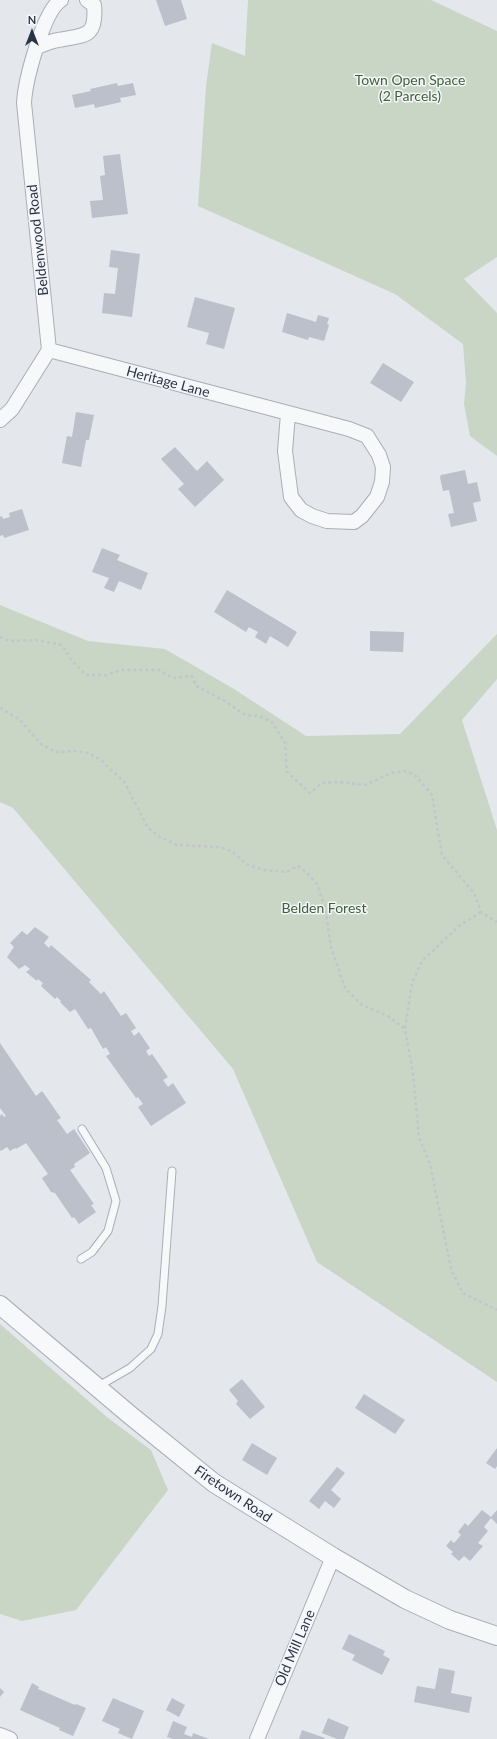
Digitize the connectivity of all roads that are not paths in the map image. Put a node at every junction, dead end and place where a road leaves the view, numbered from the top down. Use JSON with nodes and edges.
{"nodes":[{"id":1,"x":61,"y":0,"type":"edge"},
{"id":2,"x":87,"y":0,"type":"edge"},
{"id":3,"x":37,"y":47,"type":"junction"},
{"id":4,"x":49,"y":350,"type":"junction"},
{"id":5,"x":288,"y":414,"type":"junction"},
{"id":6,"x":0,"y":420,"type":"edge"},
{"id":7,"x":82,"y":1130,"type":"dead end"},
{"id":8,"x":172,"y":1171,"type":"dead end"},
{"id":9,"x":81,"y":1259,"type":"dead end"},
{"id":10,"x":0,"y":1305,"type":"edge"},
{"id":11,"x":96,"y":1387,"type":"junction"},
{"id":12,"x":334,"y":1557,"type":"junction"},
{"id":13,"x":497,"y":1636,"type":"edge"},
{"id":14,"x":0,"y":1736,"type":"edge"},
{"id":15,"x":10,"y":1739,"type":"edge"},
{"id":16,"x":257,"y":1739,"type":"edge"}],
"edges":[{"from":1,"to":3,"type":"street","name":"Beldenwood Road"},
{"from":2,"to":3,"type":"street"},
{"from":3,"to":4,"type":"street","name":"Beldenwood Road"},
{"from":4,"to":5,"type":"street","name":"Heritage Lane"},
{"from":4,"to":6,"type":"street"},
{"from":5,"to":5,"type":"street","name":"Heritage Lane"},
{"from":7,"to":9,"type":"lane"},
{"from":8,"to":11,"type":"lane"},
{"from":10,"to":11,"type":"street","name":"Firetown Road"},
{"from":11,"to":12,"type":"street","name":"Firetown Road"},
{"from":12,"to":13,"type":"street","name":"Firetown Road"},
{"from":12,"to":16,"type":"street","name":"Old Mill Lane"},
{"from":14,"to":15,"type":"street"}]}
